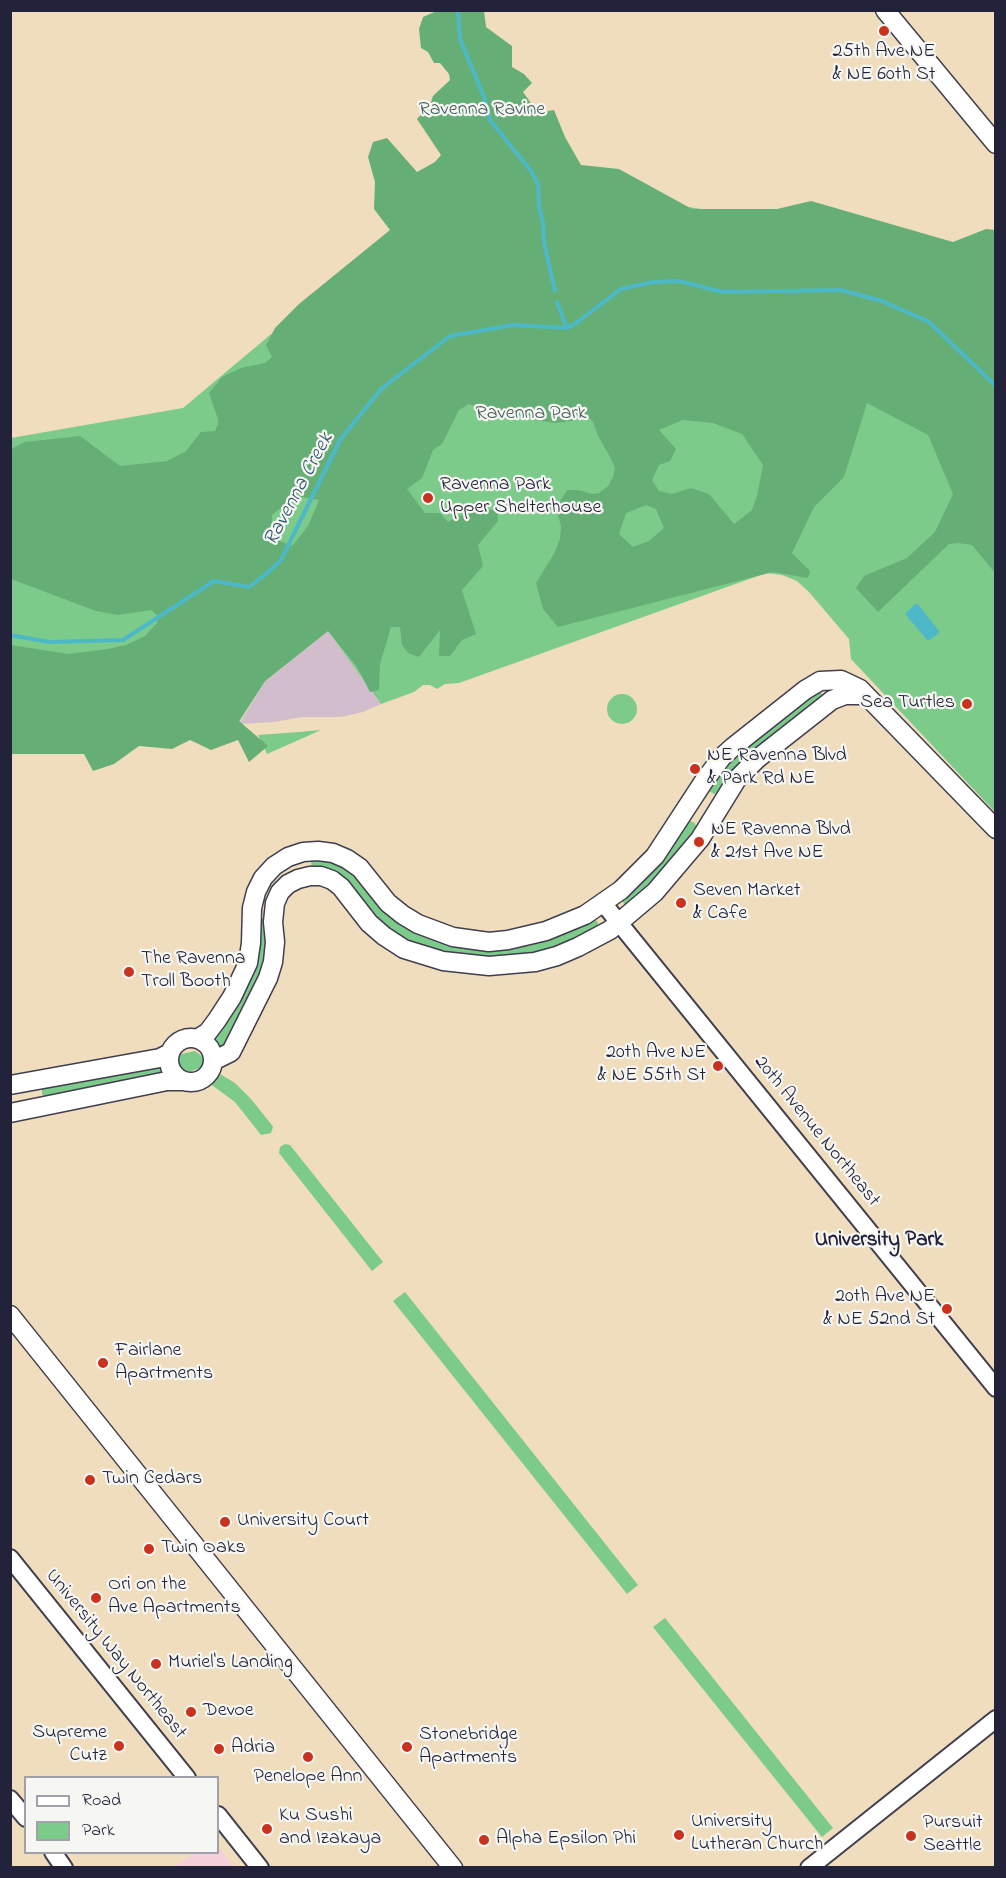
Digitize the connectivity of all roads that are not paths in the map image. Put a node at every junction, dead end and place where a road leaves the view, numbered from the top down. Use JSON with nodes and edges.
{"nodes":[{"id":1,"x":885,"y":10,"type":"edge"},
{"id":2,"x":996,"y":144,"type":"edge"},
{"id":3,"x":865,"y":695,"type":"junction"},
{"id":4,"x":996,"y":829,"type":"edge"},
{"id":5,"x":603,"y":903,"type":"junction"},
{"id":6,"x":619,"y":923,"type":"junction"},
{"id":7,"x":197,"y":1039,"type":"junction"},
{"id":8,"x":170,"y":1053,"type":"junction"},
{"id":9,"x":213,"y":1061,"type":"junction"},
{"id":10,"x":183,"y":1081,"type":"junction"},
{"id":11,"x":10,"y":1085,"type":"edge"},
{"id":12,"x":10,"y":1113,"type":"edge"},
{"id":13,"x":10,"y":1315,"type":"edge"},
{"id":14,"x":996,"y":1388,"type":"edge"},
{"id":15,"x":10,"y":1558,"type":"edge"},
{"id":16,"x":996,"y":1719,"type":"edge"},
{"id":17,"x":185,"y":1776,"type":"edge"},
{"id":18,"x":10,"y":1799,"type":"edge"},
{"id":19,"x":24,"y":1816,"type":"edge"},
{"id":20,"x":219,"y":1816,"type":"edge"},
{"id":21,"x":54,"y":1854,"type":"edge"},
{"id":22,"x":64,"y":1868,"type":"edge"},
{"id":23,"x":260,"y":1868,"type":"edge"},
{"id":24,"x":453,"y":1868,"type":"edge"},
{"id":25,"x":809,"y":1868,"type":"edge"}],
"edges":[{"from":1,"to":2,"type":"main road"},
{"from":3,"to":4,"type":"main road"},
{"from":3,"to":5,"type":"main road"},
{"from":3,"to":6,"type":"main road"},
{"from":5,"to":6,"type":"street","name":"20th Avenue Northeast"},
{"from":5,"to":7,"type":"main road"},
{"from":6,"to":9,"type":"main road"},
{"from":6,"to":14,"type":"street","name":"20th Avenue Northeast"},
{"from":7,"to":8,"type":"main road"},
{"from":7,"to":9,"type":"main road"},
{"from":8,"to":10,"type":"main road"},
{"from":8,"to":11,"type":"main road"},
{"from":9,"to":10,"type":"main road"},
{"from":10,"to":12,"type":"main road"},
{"from":13,"to":24,"type":"main road"},
{"from":15,"to":17,"type":"street","name":"University Way Northeast"},
{"from":16,"to":25,"type":"street"},
{"from":18,"to":19,"type":"street"},
{"from":20,"to":23,"type":"street"},
{"from":21,"to":22,"type":"street"}]}
